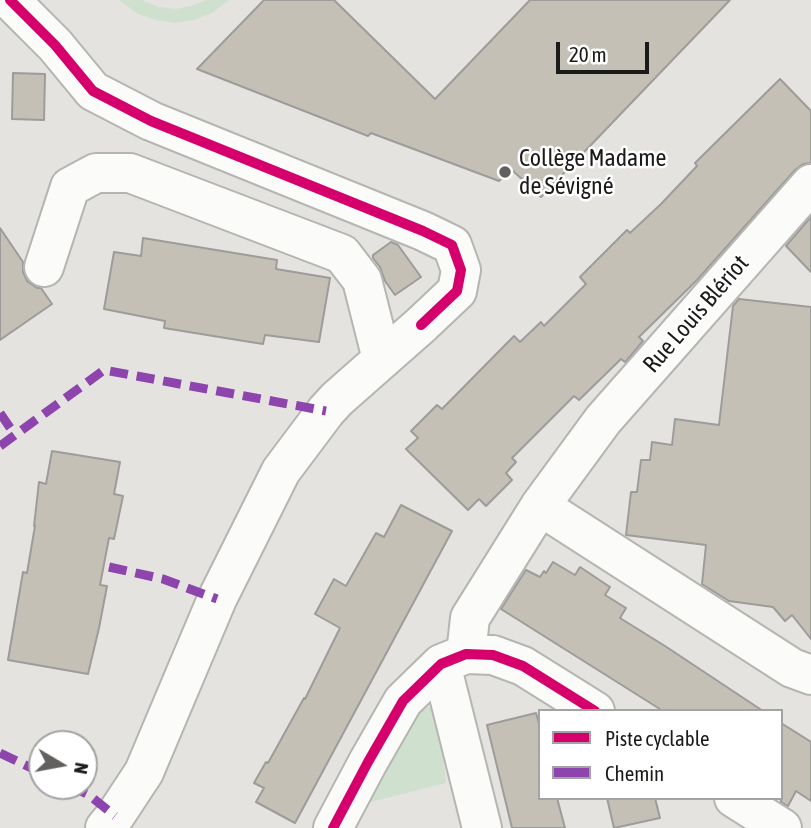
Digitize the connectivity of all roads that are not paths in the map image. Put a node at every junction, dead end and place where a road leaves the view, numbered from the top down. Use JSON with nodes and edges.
{"nodes":[{"id":1,"x":10,"y":0,"type":"edge"},
{"id":2,"x":811,"y":184,"type":"edge"},
{"id":3,"x":44,"y":267,"type":"dead end"},
{"id":4,"x":382,"y":359,"type":"junction"},
{"id":5,"x":584,"y":446,"type":"junction"},
{"id":6,"x":540,"y":506,"type":"junction"},
{"id":7,"x":583,"y":533,"type":"junction"},
{"id":8,"x":454,"y":659,"type":"junction"},
{"id":9,"x":811,"y":675,"type":"edge"},
{"id":10,"x":592,"y":709,"type":"edge"},
{"id":11,"x":719,"y":800,"type":"edge"},
{"id":12,"x":737,"y":800,"type":"edge"},
{"id":13,"x":105,"y":828,"type":"edge"},
{"id":14,"x":333,"y":828,"type":"edge"},
{"id":15,"x":481,"y":828,"type":"edge"},
{"id":16,"x":726,"y":828,"type":"edge"},
{"id":17,"x":782,"y":828,"type":"edge"}],
"edges":[{"from":1,"to":4,"type":"street"},
{"from":2,"to":5,"type":"street","name":"Rue Louis Blériot"},
{"from":3,"to":4,"type":"street"},
{"from":4,"to":13,"type":"street"},
{"from":5,"to":6,"type":"street","name":"Rue Louis Blériot"},
{"from":5,"to":7,"type":"street"},
{"from":6,"to":7,"type":"street"},
{"from":6,"to":8,"type":"street","name":"Rue Louis Blériot"},
{"from":7,"to":9,"type":"street"},
{"from":8,"to":10,"type":"street"},
{"from":8,"to":14,"type":"street"},
{"from":8,"to":15,"type":"street"},
{"from":11,"to":16,"type":"street"},
{"from":12,"to":17,"type":"street"}]}
